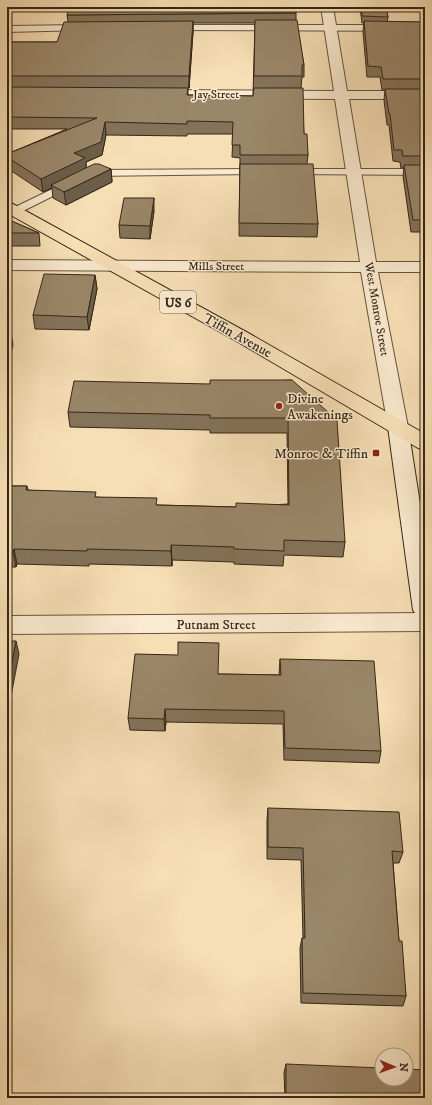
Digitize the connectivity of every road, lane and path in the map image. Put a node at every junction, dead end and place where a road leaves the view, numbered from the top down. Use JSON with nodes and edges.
{"nodes":[{"id":1,"x":327,"y":7,"type":"edge"},
{"id":2,"x":331,"y":27,"type":"junction"},
{"id":3,"x":94,"y":28,"type":"edge"},
{"id":4,"x":165,"y":28,"type":"edge"},
{"id":5,"x":425,"y":28,"type":"edge"},
{"id":6,"x":7,"y":29,"type":"edge"},
{"id":7,"x":143,"y":94,"type":"edge"},
{"id":8,"x":342,"y":95,"type":"junction"},
{"id":9,"x":425,"y":95,"type":"edge"},
{"id":10,"x":267,"y":172,"type":"edge"},
{"id":11,"x":283,"y":172,"type":"edge"},
{"id":12,"x":425,"y":172,"type":"edge"},
{"id":13,"x":354,"y":173,"type":"junction"},
{"id":14,"x":11,"y":209,"type":"edge"},
{"id":15,"x":7,"y":265,"type":"edge"},
{"id":16,"x":112,"y":266,"type":"junction"},
{"id":17,"x":369,"y":267,"type":"junction"},
{"id":18,"x":425,"y":267,"type":"edge"},
{"id":19,"x":398,"y":427,"type":"junction"},
{"id":20,"x":425,"y":443,"type":"edge"},
{"id":21,"x":425,"y":610,"type":"edge"},
{"id":22,"x":425,"y":622,"type":"edge"},
{"id":23,"x":7,"y":625,"type":"edge"}],
"edges":[{"from":1,"to":2,"type":"street","name":"West Monroe Street"},
{"from":2,"to":4,"type":"lane"},
{"from":2,"to":5,"type":"lane"},
{"from":2,"to":8,"type":"street","name":"West Monroe Street"},
{"from":3,"to":6,"type":"lane"},
{"from":7,"to":8,"type":"street","name":"Jay Street"},
{"from":8,"to":9,"type":"street","name":"Jay Street"},
{"from":8,"to":13,"type":"street","name":"West Monroe Street"},
{"from":10,"to":14,"type":"lane"},
{"from":11,"to":13,"type":"lane"},
{"from":12,"to":13,"type":"lane"},
{"from":13,"to":17,"type":"street","name":"West Monroe Street"},
{"from":14,"to":16,"type":"main road","name":"Tiffin Avenue","number":"US 6"},
{"from":15,"to":16,"type":"street","name":"Mills Street"},
{"from":16,"to":17,"type":"street","name":"Mills Street"},
{"from":16,"to":19,"type":"main road","name":"Tiffin Avenue","number":"US 6"},
{"from":17,"to":18,"type":"street","name":"Mills Street"},
{"from":17,"to":19,"type":"street","name":"West Monroe Street"},
{"from":19,"to":20,"type":"main road","name":"Tiffin Avenue","number":"US 6"},
{"from":19,"to":21,"type":"street","name":"West Monroe Street"},
{"from":22,"to":23,"type":"street","name":"Putnam Street"}]}
